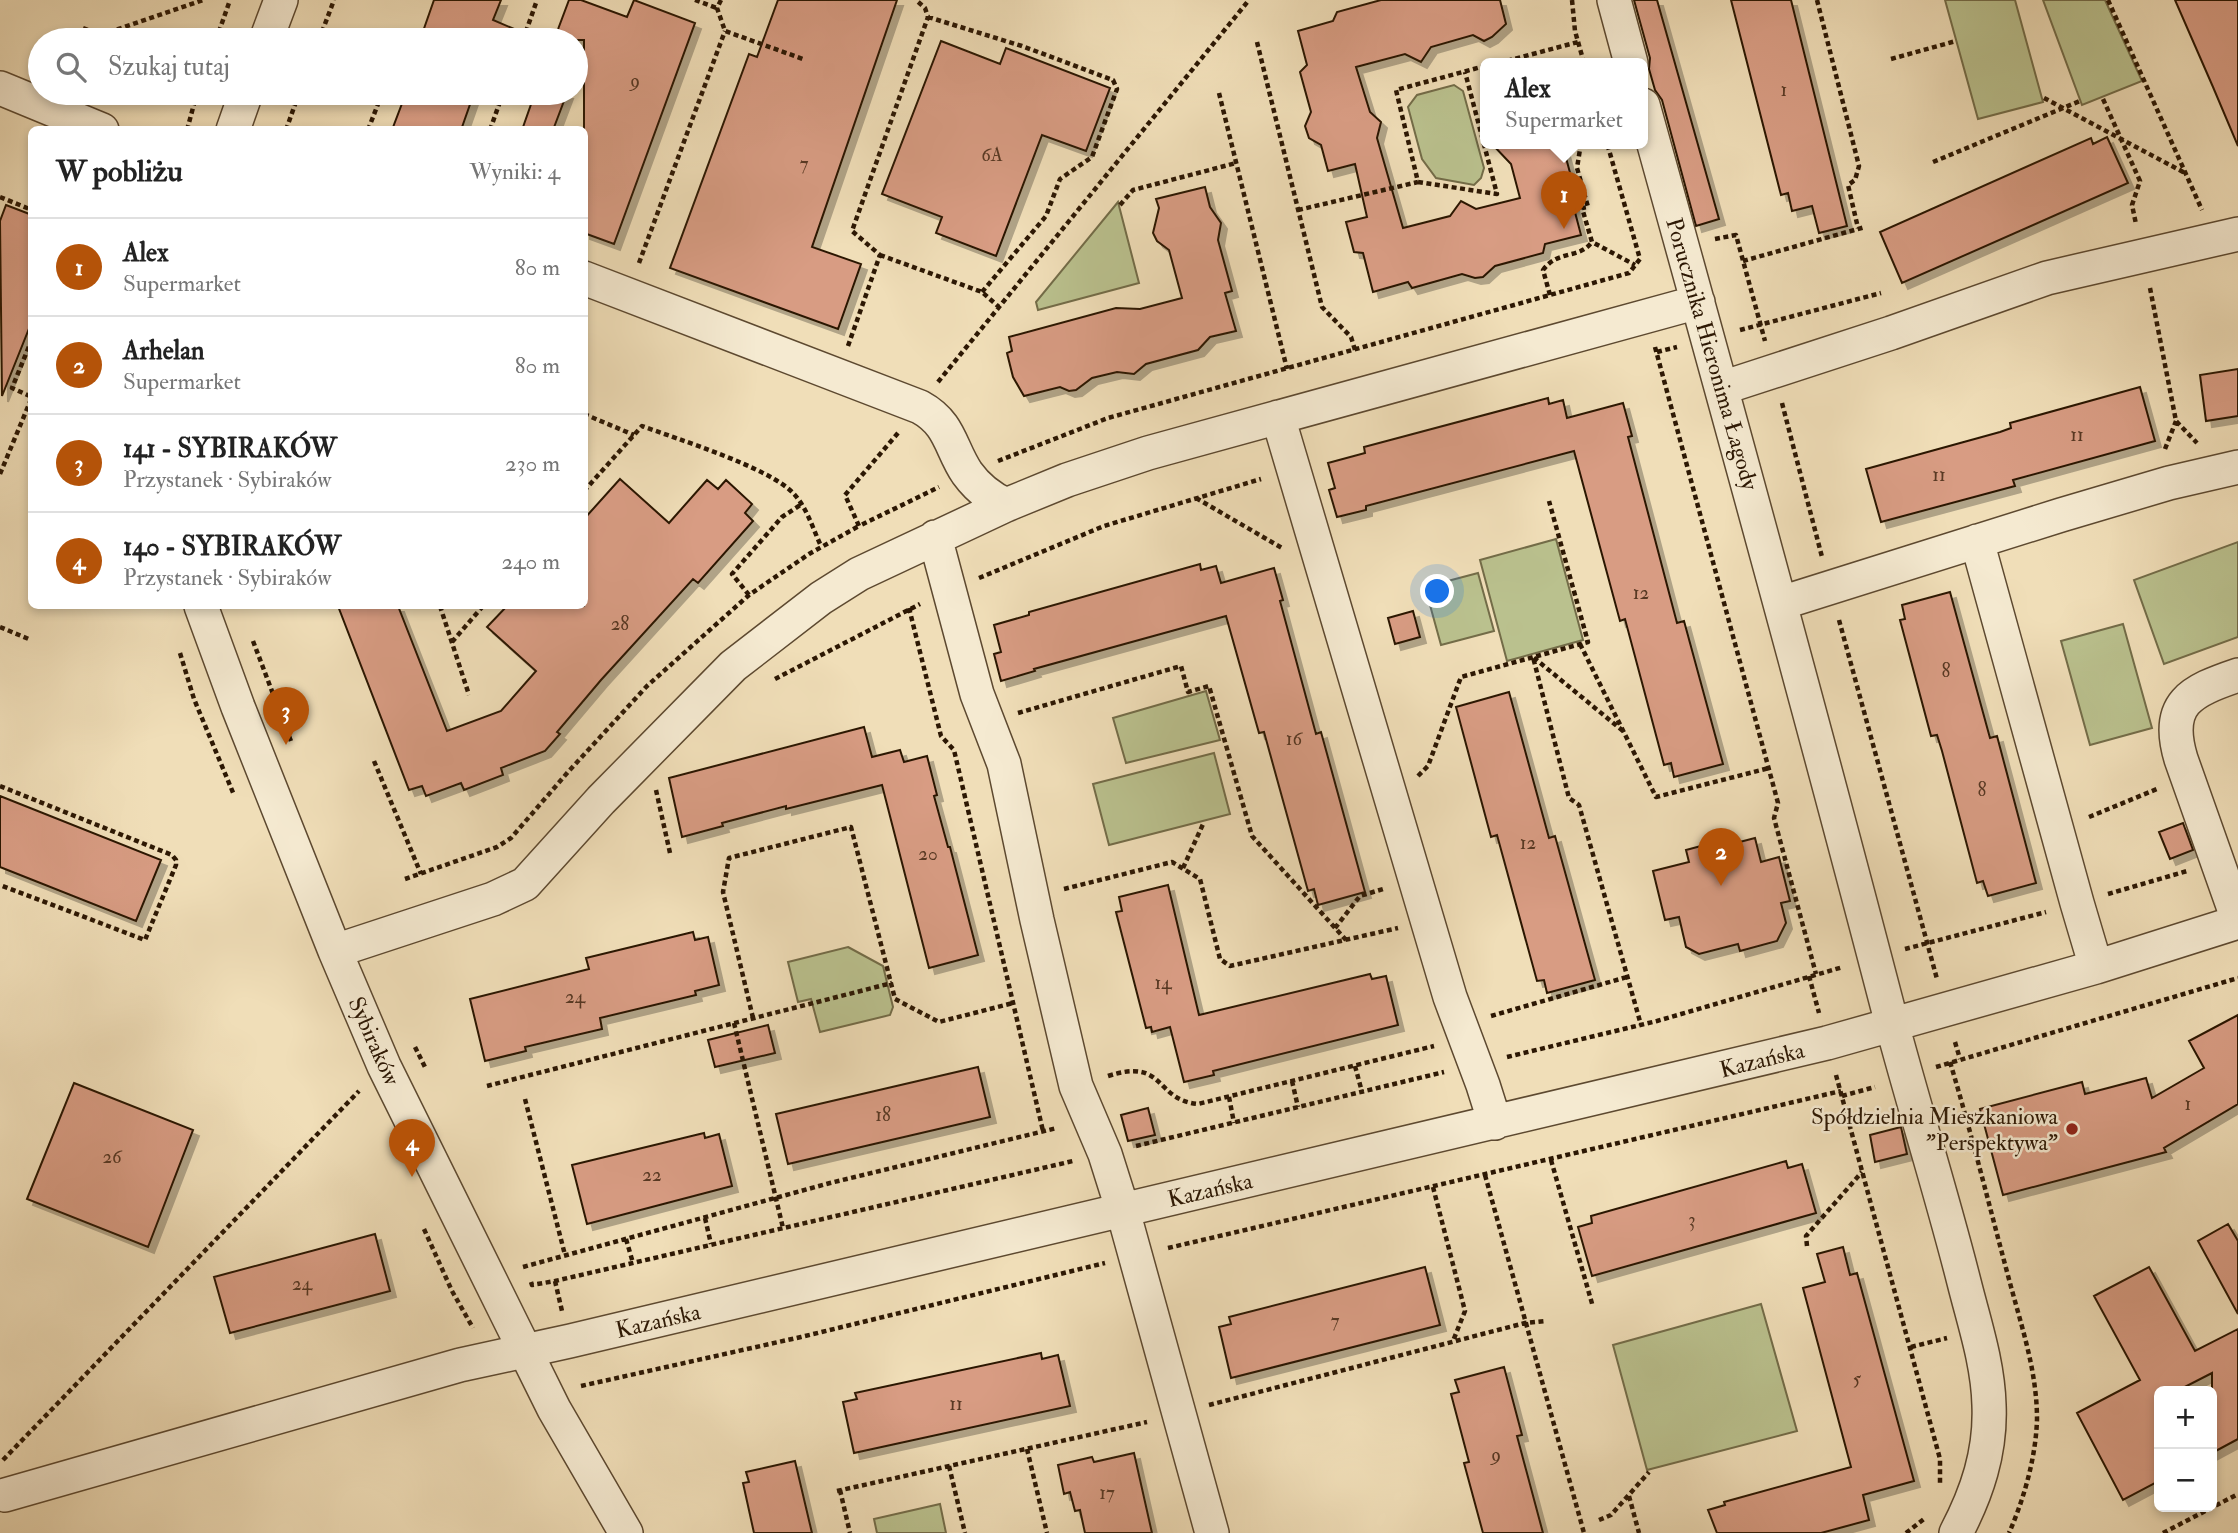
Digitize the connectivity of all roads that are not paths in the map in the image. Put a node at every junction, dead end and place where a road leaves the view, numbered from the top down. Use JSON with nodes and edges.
{"nodes":[{"id":1,"x":281,"y":0,"type":"edge"},
{"id":2,"x":1614,"y":0,"type":"edge"},
{"id":3,"x":270,"y":28,"type":"edge"},
{"id":4,"x":1630,"y":58,"type":"edge"},
{"id":5,"x":0,"y":88,"type":"edge"},
{"id":6,"x":28,"y":100,"type":"edge"},
{"id":7,"x":41,"y":105,"type":"edge"},
{"id":8,"x":242,"y":105,"type":"edge"},
{"id":9,"x":1648,"y":123,"type":"edge"},
{"id":10,"x":92,"y":126,"type":"edge"},
{"id":11,"x":234,"y":126,"type":"edge"},
{"id":12,"x":2238,"y":234,"type":"edge"},
{"id":13,"x":588,"y":280,"type":"edge"},
{"id":14,"x":1698,"y":302,"type":"junction"},
{"id":15,"x":1722,"y":388,"type":"junction"},
{"id":16,"x":1278,"y":417,"type":"junction"},
{"id":17,"x":2238,"y":467,"type":"edge"},
{"id":18,"x":967,"y":473,"type":"junction"},
{"id":19,"x":1006,"y":505,"type":"junction"},
{"id":20,"x":947,"y":531,"type":"junction"},
{"id":21,"x":1978,"y":541,"type":"junction"},
{"id":22,"x":1781,"y":603,"type":"junction"},
{"id":23,"x":202,"y":609,"type":"edge"},
{"id":24,"x":2238,"y":675,"type":"edge"},
{"id":25,"x":2238,"y":921,"type":"edge"},
{"id":26,"x":335,"y":951,"type":"junction"},
{"id":27,"x":2096,"y":967,"type":"junction"},
{"id":28,"x":1893,"y":1025,"type":"junction"},
{"id":29,"x":1495,"y":1123,"type":"junction"},
{"id":30,"x":1123,"y":1211,"type":"junction"},
{"id":31,"x":526,"y":1350,"type":"junction"},
{"id":32,"x":2,"y":1479,"type":"edge"},
{"id":33,"x":625,"y":1533,"type":"edge"},
{"id":34,"x":1212,"y":1533,"type":"edge"},
{"id":35,"x":1956,"y":1533,"type":"edge"}],
"edges":[{"from":1,"to":3,"type":"street"},
{"from":2,"to":4,"type":"street"},
{"from":5,"to":6,"type":"street"},
{"from":7,"to":10,"type":"street"},
{"from":8,"to":11,"type":"street"},
{"from":9,"to":14,"type":"street","name":"Porucznika Hieronima Łagody"},
{"from":12,"to":15,"type":"street"},
{"from":13,"to":18,"type":"street"},
{"from":14,"to":15,"type":"street","name":"Porucznika Hieronima Łagody"},
{"from":14,"to":16,"type":"street"},
{"from":15,"to":22,"type":"street","name":"Porucznika Hieronima Łagody"},
{"from":16,"to":19,"type":"street"},
{"from":16,"to":29,"type":"street"},
{"from":17,"to":21,"type":"street"},
{"from":18,"to":19,"type":"street"},
{"from":18,"to":20,"type":"street"},
{"from":19,"to":20,"type":"street"},
{"from":20,"to":26,"type":"street"},
{"from":20,"to":30,"type":"street"},
{"from":21,"to":22,"type":"street"},
{"from":21,"to":27,"type":"street"},
{"from":22,"to":28,"type":"street","name":"Porucznika Hieronima Łagody"},
{"from":23,"to":26,"type":"street","name":"Sybiraków"},
{"from":24,"to":25,"type":"street"},
{"from":25,"to":27,"type":"street","name":"Kazańska"},
{"from":26,"to":31,"type":"street","name":"Sybiraków"},
{"from":27,"to":28,"type":"street","name":"Kazańska"},
{"from":28,"to":29,"type":"street","name":"Kazańska"},
{"from":28,"to":35,"type":"street"},
{"from":29,"to":30,"type":"street","name":"Kazańska"},
{"from":30,"to":31,"type":"street","name":"Kazańska"},
{"from":30,"to":34,"type":"street"},
{"from":31,"to":32,"type":"street","name":"Kazańska"},
{"from":31,"to":33,"type":"street","name":"Sybiraków"}]}
